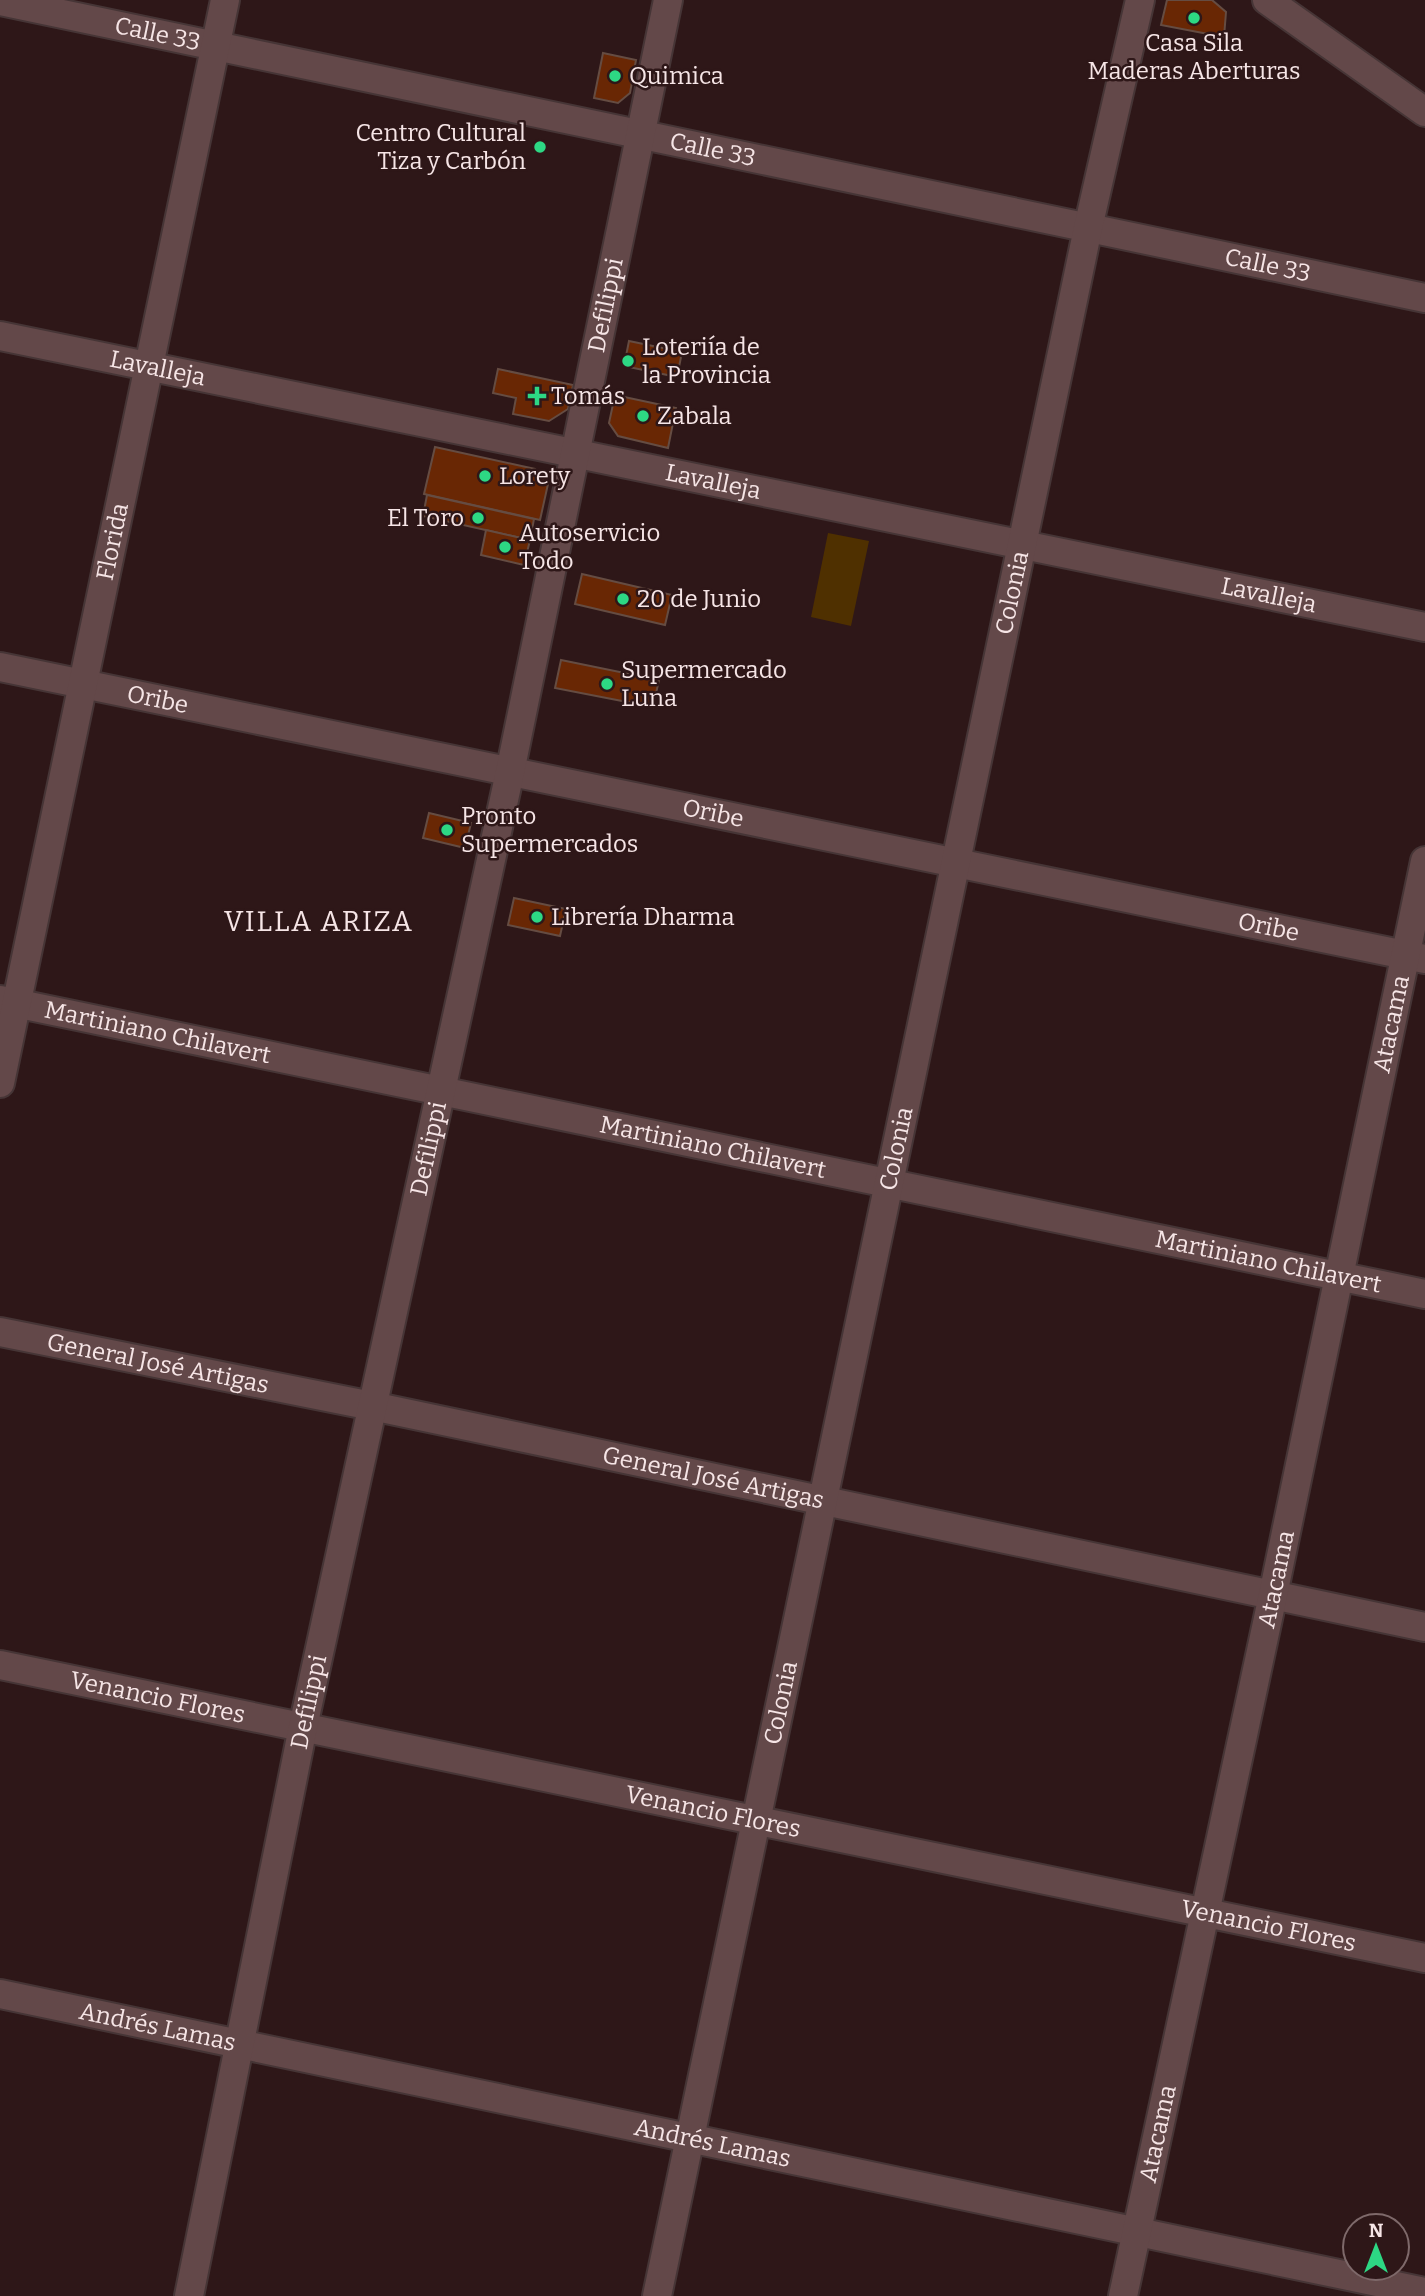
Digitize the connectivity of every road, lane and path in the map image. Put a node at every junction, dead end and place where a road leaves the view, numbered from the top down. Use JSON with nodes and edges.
{"nodes":[{"id":1,"x":225,"y":0,"type":"edge"},
{"id":2,"x":668,"y":0,"type":"edge"},
{"id":3,"x":1140,"y":0,"type":"edge"},
{"id":4,"x":1267,"y":0,"type":"edge"},
{"id":5,"x":0,"y":1,"type":"edge"},
{"id":6,"x":215,"y":46,"type":"junction"},
{"id":7,"x":1425,"y":112,"type":"edge"},
{"id":8,"x":641,"y":133,"type":"junction"},
{"id":9,"x":1088,"y":228,"type":"junction"},
{"id":10,"x":1425,"y":298,"type":"edge"},
{"id":11,"x":0,"y":336,"type":"edge"},
{"id":12,"x":151,"y":369,"type":"junction"},
{"id":13,"x":576,"y":452,"type":"junction"},
{"id":14,"x":1023,"y":544,"type":"junction"},
{"id":15,"x":1425,"y":627,"type":"edge"},
{"id":16,"x":0,"y":667,"type":"edge"},
{"id":17,"x":84,"y":683,"type":"junction"},
{"id":18,"x":510,"y":772,"type":"junction"},
{"id":19,"x":1425,"y":861,"type":"edge"},
{"id":20,"x":957,"y":865,"type":"junction"},
{"id":21,"x":1415,"y":957,"type":"edge"},
{"id":22,"x":8,"y":1002,"type":"edge"},
{"id":23,"x":0,"y":1083,"type":"edge"},
{"id":24,"x":442,"y":1090,"type":"junction"},
{"id":25,"x":890,"y":1186,"type":"junction"},
{"id":26,"x":1339,"y":1277,"type":"junction"},
{"id":27,"x":1425,"y":1294,"type":"edge"},
{"id":28,"x":0,"y":1332,"type":"edge"},
{"id":29,"x":372,"y":1406,"type":"junction"},
{"id":30,"x":825,"y":1502,"type":"junction"},
{"id":31,"x":1273,"y":1595,"type":"junction"},
{"id":32,"x":1425,"y":1627,"type":"edge"},
{"id":33,"x":0,"y":1665,"type":"edge"},
{"id":34,"x":303,"y":1727,"type":"junction"},
{"id":35,"x":757,"y":1822,"type":"junction"},
{"id":36,"x":1205,"y":1912,"type":"junction"},
{"id":37,"x":1425,"y":1958,"type":"edge"},
{"id":38,"x":0,"y":1994,"type":"edge"},
{"id":39,"x":242,"y":2044,"type":"junction"},
{"id":40,"x":690,"y":2140,"type":"junction"},
{"id":41,"x":1136,"y":2233,"type":"junction"},
{"id":42,"x":1425,"y":2292,"type":"edge"},
{"id":43,"x":189,"y":2296,"type":"edge"},
{"id":44,"x":657,"y":2296,"type":"edge"},
{"id":45,"x":1123,"y":2296,"type":"edge"}],
"edges":[{"from":1,"to":6,"type":"street","name":"Florida"},
{"from":2,"to":8,"type":"street","name":"Defilippi"},
{"from":3,"to":9,"type":"street","name":"Colonia"},
{"from":4,"to":7,"type":"street"},
{"from":5,"to":6,"type":"street","name":"Calle 33"},
{"from":6,"to":8,"type":"street","name":"Calle 33"},
{"from":6,"to":12,"type":"street","name":"Florida"},
{"from":8,"to":9,"type":"street","name":"Calle 33"},
{"from":8,"to":13,"type":"street","name":"Defilippi"},
{"from":9,"to":10,"type":"street","name":"Calle 33"},
{"from":9,"to":14,"type":"street","name":"Colonia"},
{"from":11,"to":12,"type":"street","name":"Lavalleja"},
{"from":12,"to":13,"type":"street","name":"Lavalleja"},
{"from":12,"to":17,"type":"street","name":"Florida"},
{"from":13,"to":14,"type":"street","name":"Lavalleja"},
{"from":13,"to":18,"type":"street","name":"Defilippi"},
{"from":14,"to":15,"type":"street","name":"Lavalleja"},
{"from":14,"to":20,"type":"street","name":"Colonia"},
{"from":16,"to":17,"type":"street","name":"Oribe"},
{"from":17,"to":18,"type":"street","name":"Oribe"},
{"from":17,"to":22,"type":"street","name":"Florida"},
{"from":18,"to":20,"type":"street","name":"Oribe"},
{"from":18,"to":24,"type":"street","name":"Defilippi"},
{"from":19,"to":21,"type":"street","name":"Atacama"},
{"from":20,"to":21,"type":"street","name":"Oribe"},
{"from":20,"to":25,"type":"street","name":"Colonia"},
{"from":21,"to":26,"type":"street","name":"Atacama"},
{"from":22,"to":23,"type":"street","name":"Florida"},
{"from":22,"to":24,"type":"street","name":"Martiniano Chilavert"},
{"from":24,"to":25,"type":"street","name":"Martiniano Chilavert"},
{"from":24,"to":29,"type":"street","name":"Defilippi"},
{"from":25,"to":26,"type":"street","name":"Martiniano Chilavert"},
{"from":25,"to":30,"type":"street","name":"Colonia"},
{"from":26,"to":27,"type":"street","name":"Martiniano Chilavert"},
{"from":26,"to":31,"type":"street","name":"Atacama"},
{"from":28,"to":29,"type":"street","name":"General José Artigas"},
{"from":29,"to":30,"type":"street","name":"General José Artigas"},
{"from":29,"to":34,"type":"street","name":"Defilippi"},
{"from":30,"to":31,"type":"street","name":"General José Artigas"},
{"from":30,"to":35,"type":"street","name":"Colonia"},
{"from":31,"to":32,"type":"street","name":"General José Artigas"},
{"from":31,"to":36,"type":"street","name":"Atacama"},
{"from":33,"to":34,"type":"street","name":"Venancio Flores"},
{"from":34,"to":35,"type":"street","name":"Venancio Flores"},
{"from":34,"to":39,"type":"street","name":"Defilippi"},
{"from":35,"to":36,"type":"street","name":"Venancio Flores"},
{"from":35,"to":40,"type":"street","name":"Colonia"},
{"from":36,"to":37,"type":"street","name":"Venancio Flores"},
{"from":36,"to":41,"type":"street","name":"Atacama"},
{"from":38,"to":39,"type":"street","name":"Andrés Lamas"},
{"from":39,"to":40,"type":"street","name":"Andrés Lamas"},
{"from":39,"to":43,"type":"street","name":"Defilippi"},
{"from":40,"to":41,"type":"street","name":"Andrés Lamas"},
{"from":40,"to":44,"type":"street","name":"Colonia"},
{"from":41,"to":42,"type":"street","name":"Andrés Lamas"},
{"from":41,"to":45,"type":"street","name":"Atacama"}]}
